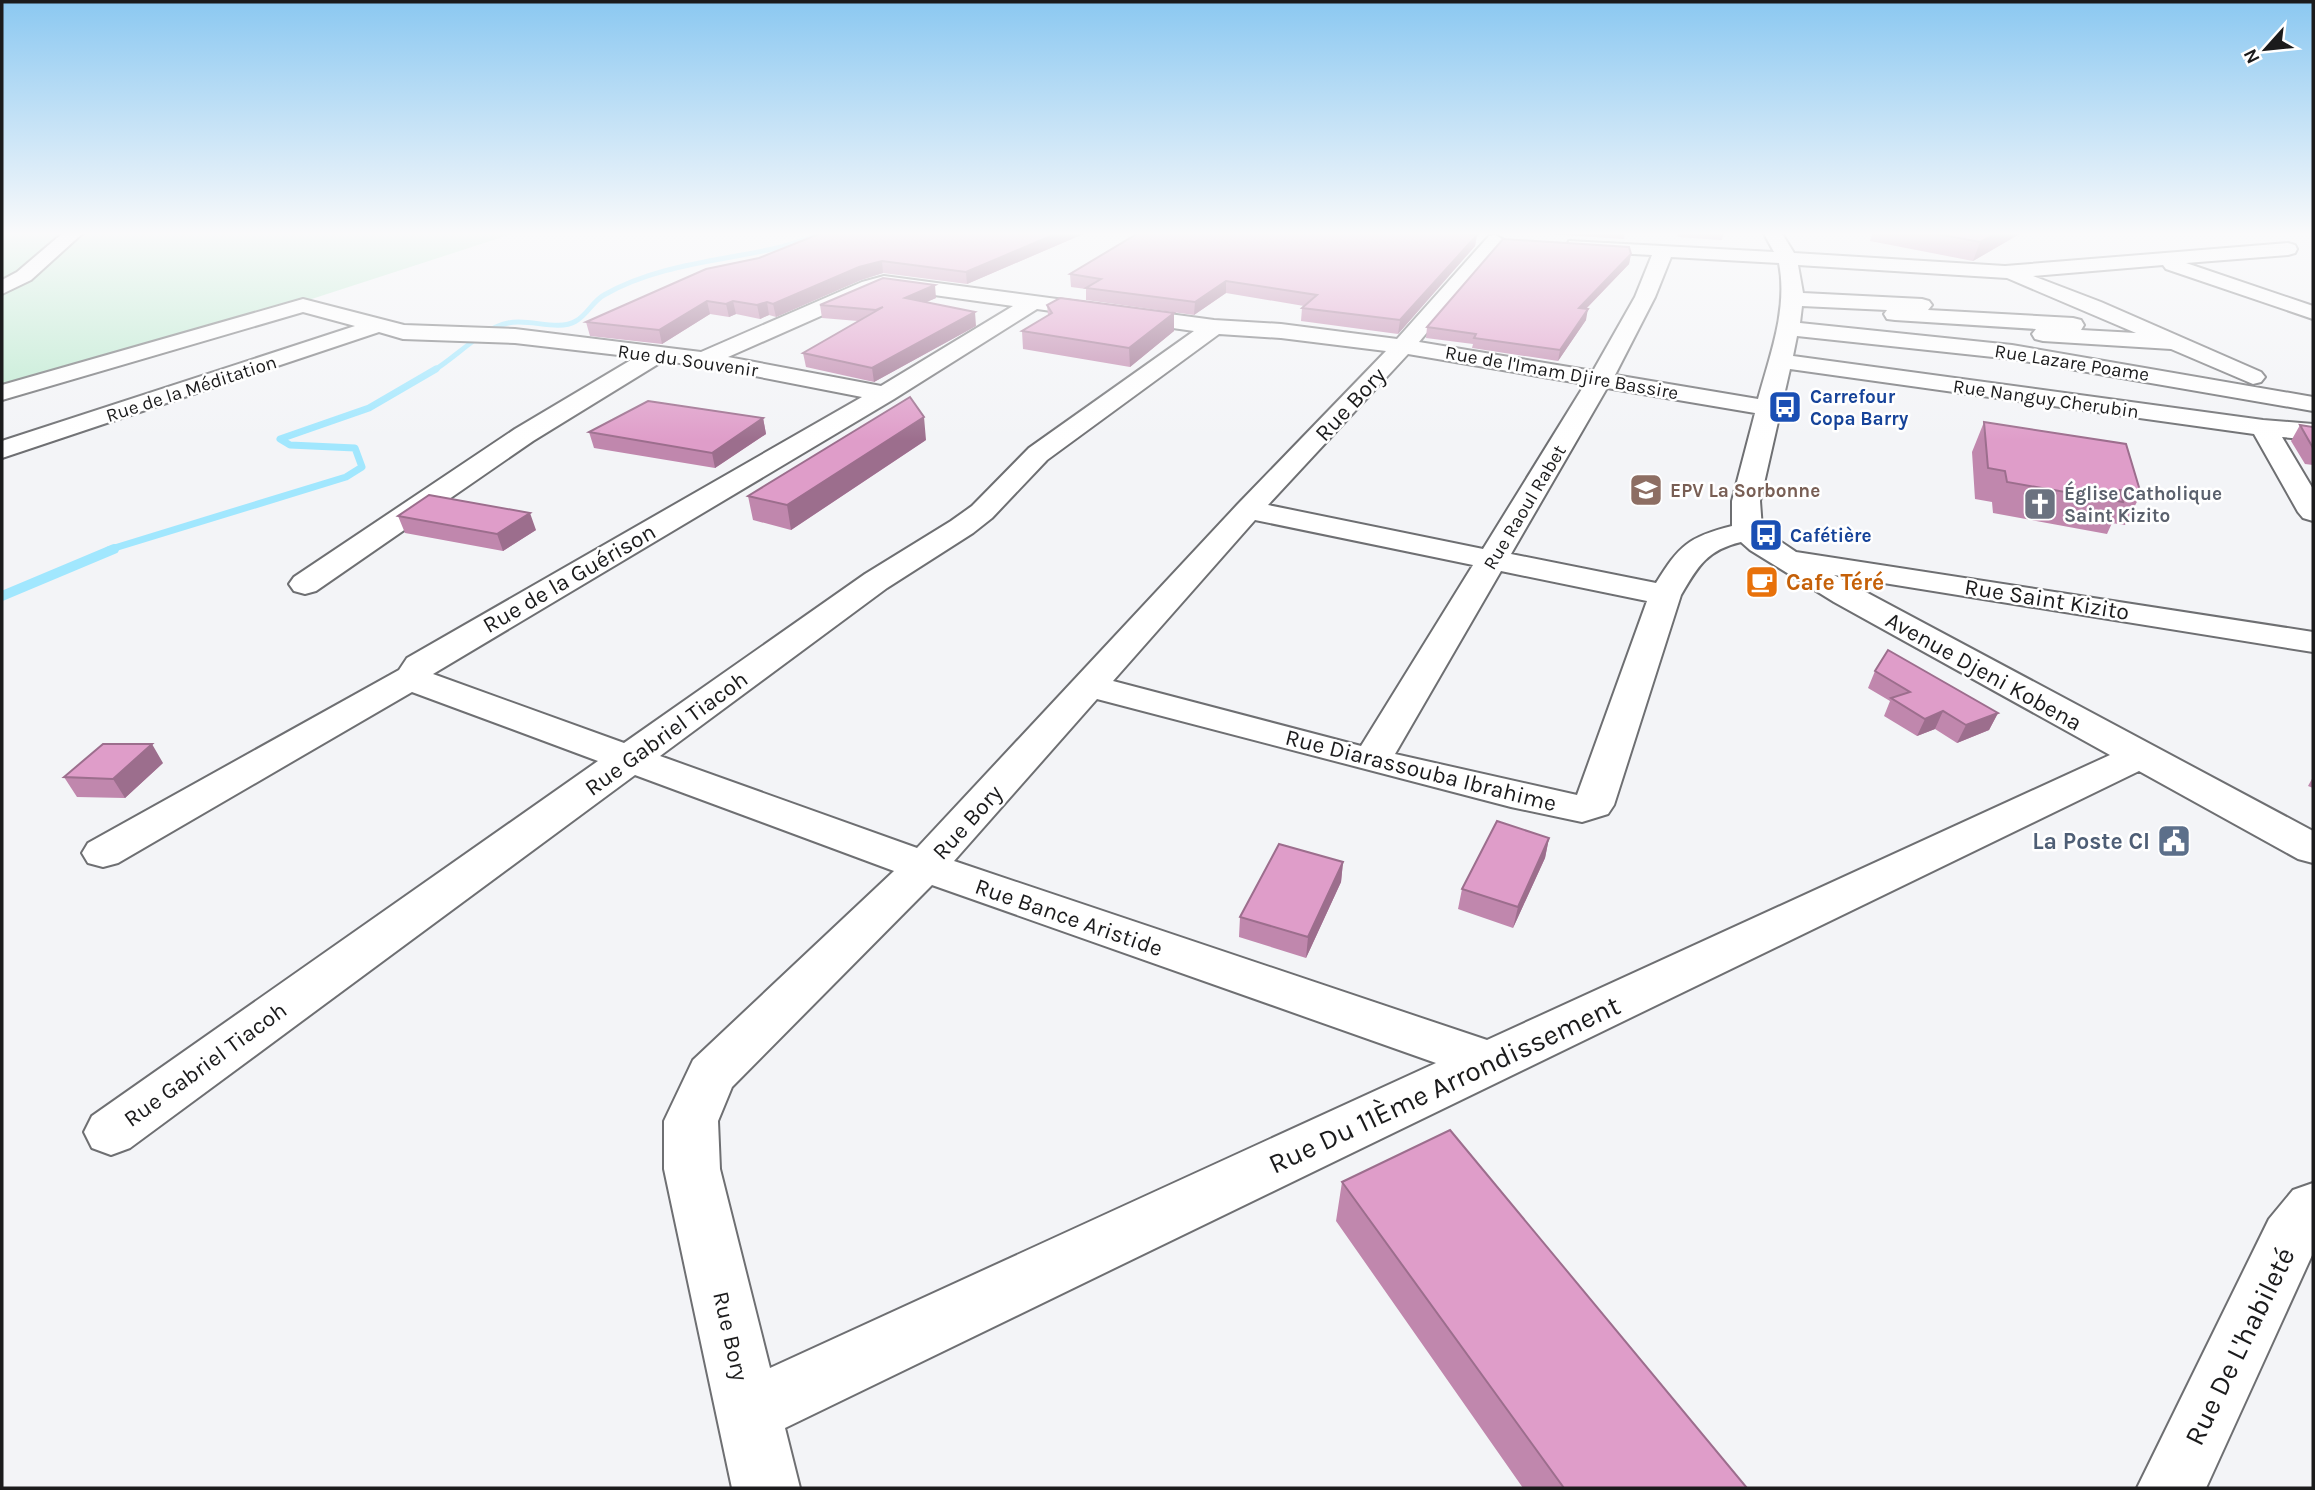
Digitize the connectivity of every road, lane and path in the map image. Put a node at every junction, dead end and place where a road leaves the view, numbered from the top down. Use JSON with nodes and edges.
{"nodes":[{"id":1,"x":834,"y":302,"type":"edge"},
{"id":2,"x":1032,"y":302,"type":"edge"},
{"id":3,"x":1036,"y":302,"type":"junction"},
{"id":4,"x":1440,"y":302,"type":"edge"},
{"id":5,"x":1642,"y":302,"type":"edge"},
{"id":6,"x":1785,"y":302,"type":"edge"},
{"id":7,"x":1899,"y":302,"type":"edge"},
{"id":8,"x":1958,"y":302,"type":"edge"},
{"id":9,"x":2015,"y":302,"type":"edge"},
{"id":10,"x":2015,"y":302,"type":"edge"},
{"id":11,"x":2015,"y":302,"type":"edge"},
{"id":12,"x":2044,"y":302,"type":"edge"},
{"id":13,"x":2280,"y":302,"type":"edge"},
{"id":14,"x":2050,"y":306,"type":"junction"},
{"id":15,"x":2313,"y":313,"type":"edge"},
{"id":16,"x":2119,"y":317,"type":"junction"},
{"id":17,"x":379,"y":325,"type":"junction"},
{"id":18,"x":1214,"y":327,"type":"junction"},
{"id":19,"x":2148,"y":330,"type":"junction"},
{"id":20,"x":2174,"y":342,"type":"junction"},
{"id":21,"x":1404,"y":346,"type":"junction"},
{"id":22,"x":2012,"y":352,"type":"junction"},
{"id":23,"x":656,"y":355,"type":"junction"},
{"id":24,"x":704,"y":359,"type":"junction"},
{"id":25,"x":1779,"y":361,"type":"junction"},
{"id":26,"x":2115,"y":368,"type":"junction"},
{"id":27,"x":1601,"y":378,"type":"junction"},
{"id":28,"x":2,"y":393,"type":"edge"},
{"id":29,"x":885,"y":394,"type":"junction"},
{"id":30,"x":2313,"y":403,"type":"edge"},
{"id":31,"x":1768,"y":408,"type":"junction"},
{"id":32,"x":15,"y":419,"type":"dead end"},
{"id":33,"x":2263,"y":428,"type":"junction"},
{"id":34,"x":2313,"y":432,"type":"edge"},
{"id":35,"x":53,"y":434,"type":"junction"},
{"id":36,"x":2,"y":450,"type":"edge"},
{"id":37,"x":1248,"y":510,"type":"junction"},
{"id":38,"x":2313,"y":512,"type":"edge"},
{"id":39,"x":1748,"y":531,"type":"junction"},
{"id":40,"x":1781,"y":556,"type":"junction"},
{"id":41,"x":1492,"y":561,"type":"junction"},
{"id":42,"x":305,"y":584,"type":"dead end"},
{"id":43,"x":1665,"y":595,"type":"junction"},
{"id":44,"x":2313,"y":642,"type":"edge"},
{"id":45,"x":414,"y":676,"type":"junction"},
{"id":46,"x":1090,"y":686,"type":"junction"},
{"id":47,"x":2140,"y":756,"type":"junction"},
{"id":48,"x":1373,"y":758,"type":"junction"},
{"id":49,"x":630,"y":760,"type":"junction"},
{"id":50,"x":2313,"y":849,"type":"edge"},
{"id":51,"x":103,"y":853,"type":"dead end"},
{"id":52,"x":925,"y":867,"type":"junction"},
{"id":53,"x":1491,"y":1062,"type":"junction"},
{"id":54,"x":111,"y":1132,"type":"dead end"},
{"id":55,"x":2313,"y":1208,"type":"edge"},
{"id":56,"x":748,"y":1412,"type":"junction"},
{"id":57,"x":766,"y":1488,"type":"edge"},
{"id":58,"x":2171,"y":1488,"type":"edge"}],
"edges":[{"from":1,"to":24,"type":"street","name":"Rue de l'Imam Djire Bassire"},
{"from":2,"to":3,"type":"street","name":"Rue de l'Imam Djire Bassire"},
{"from":3,"to":18,"type":"street","name":"Rue de l'Imam Djire Bassire"},
{"from":3,"to":29,"type":"street","name":"Rue de la Guérison"},
{"from":4,"to":21,"type":"street","name":"Rue Bory"},
{"from":5,"to":27,"type":"street","name":"Rue Raoul Rabet"},
{"from":6,"to":25,"type":"street"},
{"from":7,"to":22,"type":"street","name":"Rue Lazare Poame"},
{"from":8,"to":22,"type":"street"},
{"from":9,"to":14,"type":"street"},
{"from":10,"to":14,"type":"street"},
{"from":11,"to":14,"type":"street"},
{"from":12,"to":14,"type":"street"},
{"from":13,"to":15,"type":"street"},
{"from":14,"to":16,"type":"street"},
{"from":14,"to":16,"type":"street"},
{"from":14,"to":19,"type":"street"},
{"from":14,"to":20,"type":"street"},
{"from":14,"to":26,"type":"street"},
{"from":16,"to":19,"type":"street"},
{"from":17,"to":23,"type":"street","name":"Rue du Souvenir"},
{"from":17,"to":28,"type":"street","name":"Rue du Souvenir"},
{"from":17,"to":35,"type":"street","name":"Rue de la Méditation"},
{"from":18,"to":21,"type":"street","name":"Rue de l'Imam Djire Bassire"},
{"from":18,"to":49,"type":"street","name":"Rue Gabriel Tiacoh"},
{"from":19,"to":20,"type":"street"},
{"from":20,"to":30,"type":"street"},
{"from":21,"to":27,"type":"street","name":"Rue de l'Imam Djire Bassire"},
{"from":21,"to":37,"type":"street","name":"Rue Bory"},
{"from":22,"to":26,"type":"street","name":"Rue Lazare Poame"},
{"from":23,"to":24,"type":"street","name":"Rue du Souvenir"},
{"from":23,"to":42,"type":"street"},
{"from":24,"to":29,"type":"street","name":"Rue du Souvenir"},
{"from":25,"to":31,"type":"street"},
{"from":25,"to":33,"type":"street","name":"Rue Nanguy Cherubin"},
{"from":26,"to":30,"type":"street","name":"Rue Lazare Poame"},
{"from":27,"to":31,"type":"street","name":"Rue de l'Imam Djire Bassire"},
{"from":27,"to":41,"type":"street","name":"Rue Raoul Rabet"},
{"from":29,"to":45,"type":"street","name":"Rue de la Guérison"},
{"from":31,"to":39,"type":"street"},
{"from":32,"to":35,"type":"street"},
{"from":33,"to":34,"type":"street","name":"Rue Nanguy Cherubin"},
{"from":33,"to":38,"type":"street"},
{"from":35,"to":36,"type":"street","name":"Rue de la Méditation"},
{"from":37,"to":41,"type":"street"},
{"from":37,"to":46,"type":"street","name":"Rue Bory"},
{"from":39,"to":40,"type":"street","name":"Avenue Djeni Kobena"},
{"from":39,"to":43,"type":"street","name":"Rue Diarassouba Ibrahime"},
{"from":40,"to":44,"type":"street","name":"Rue Saint Kizito"},
{"from":40,"to":47,"type":"street","name":"Avenue Djeni Kobena"},
{"from":41,"to":43,"type":"street"},
{"from":41,"to":48,"type":"street","name":"Rue Raoul Rabet"},
{"from":43,"to":48,"type":"street","name":"Rue Diarassouba Ibrahime"},
{"from":45,"to":49,"type":"street","name":"Rue Bance Aristide"},
{"from":45,"to":51,"type":"street","name":"Rue de la Guérison"},
{"from":46,"to":48,"type":"street","name":"Rue Diarassouba Ibrahime"},
{"from":46,"to":52,"type":"street","name":"Rue Bory"},
{"from":47,"to":50,"type":"street","name":"Avenue Djeni Kobena"},
{"from":47,"to":53,"type":"street","name":"Rue Du 11Ème Arrondissement"},
{"from":49,"to":52,"type":"street","name":"Rue Bance Aristide"},
{"from":49,"to":54,"type":"street","name":"Rue Gabriel Tiacoh"},
{"from":52,"to":53,"type":"street","name":"Rue Bance Aristide"},
{"from":52,"to":56,"type":"street","name":"Rue Bory"},
{"from":53,"to":56,"type":"street","name":"Rue Du 11Ème Arrondissement"},
{"from":55,"to":58,"type":"street","name":"Rue De L'habileté"},
{"from":56,"to":57,"type":"street","name":"Rue Bory"}]}
